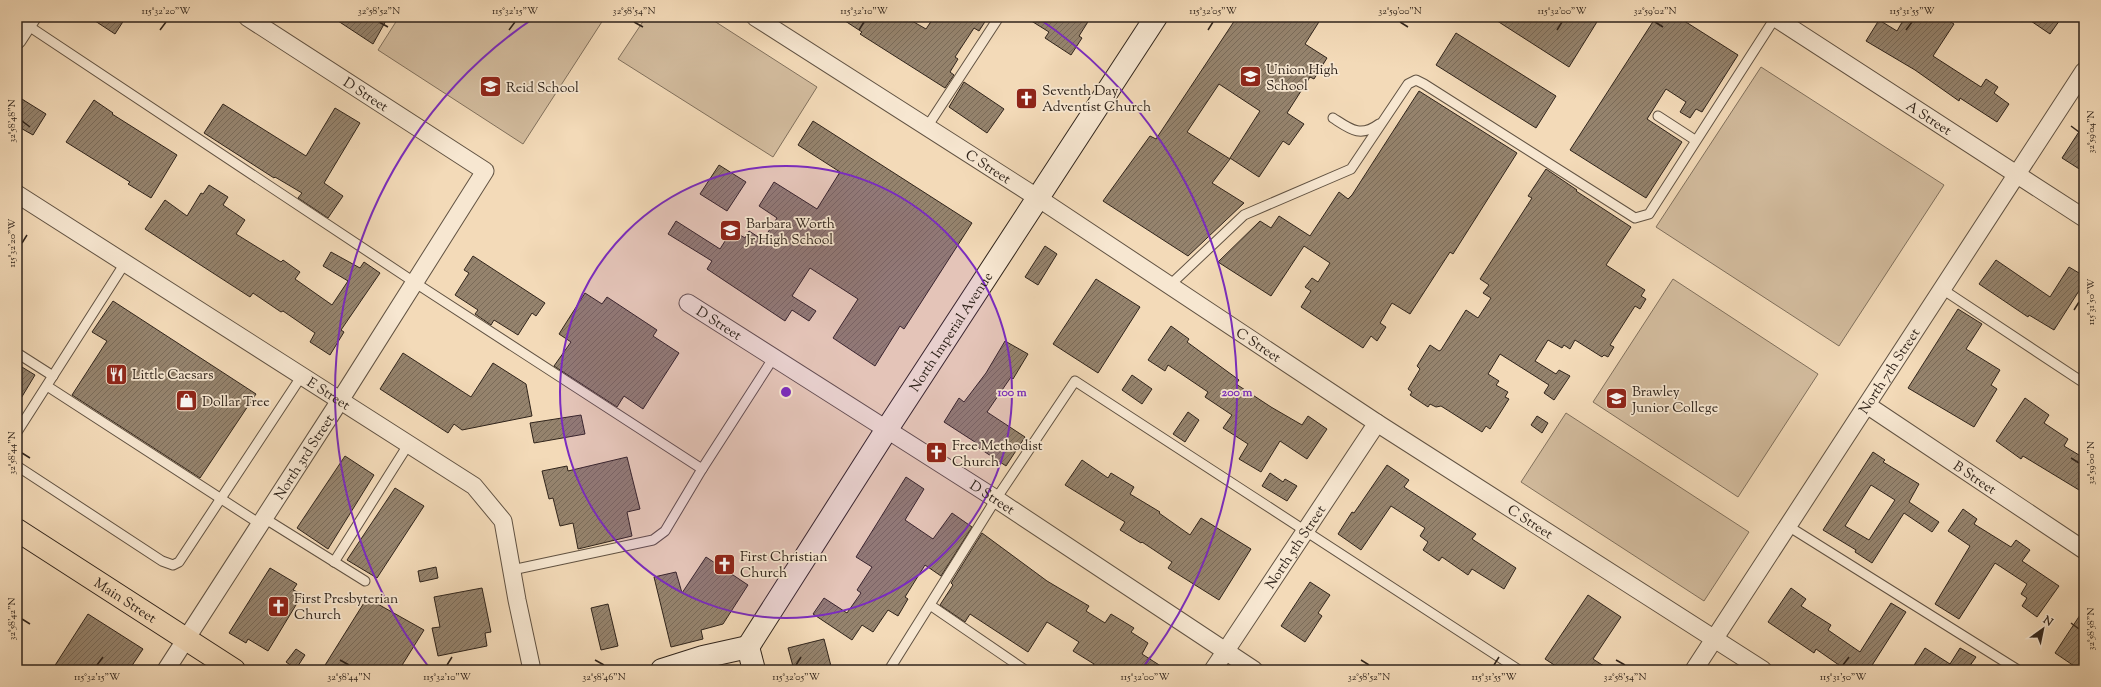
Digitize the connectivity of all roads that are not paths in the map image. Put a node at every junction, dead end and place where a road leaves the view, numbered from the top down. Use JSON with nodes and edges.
{"nodes":[{"id":1,"x":247,"y":17,"type":"edge"},
{"id":2,"x":755,"y":17,"type":"edge"},
{"id":3,"x":999,"y":17,"type":"edge"},
{"id":4,"x":1156,"y":17,"type":"edge"},
{"id":5,"x":1774,"y":17,"type":"edge"},
{"id":6,"x":29,"y":21,"type":"edge"},
{"id":7,"x":17,"y":40,"type":"edge"},
{"id":8,"x":2084,"y":71,"type":"edge"},
{"id":9,"x":1658,"y":116,"type":"dead end"},
{"id":10,"x":1333,"y":118,"type":"dead end"},
{"id":11,"x":1386,"y":118,"type":"junction"},
{"id":12,"x":928,"y":127,"type":"junction"},
{"id":13,"x":1696,"y":140,"type":"junction"},
{"id":14,"x":484,"y":171,"type":"joint"},
{"id":15,"x":2017,"y":174,"type":"junction"},
{"id":16,"x":17,"y":194,"type":"edge"},
{"id":17,"x":1038,"y":198,"type":"junction"},
{"id":18,"x":2084,"y":218,"type":"edge"},
{"id":19,"x":125,"y":263,"type":"junction"},
{"id":20,"x":414,"y":282,"type":"junction"},
{"id":21,"x":1170,"y":285,"type":"junction"},
{"id":22,"x":1942,"y":289,"type":"junction"},
{"id":23,"x":688,"y":303,"type":"dead end"},
{"id":24,"x":17,"y":353,"type":"edge"},
{"id":25,"x":774,"y":357,"type":"junction"},
{"id":26,"x":53,"y":376,"type":"junction"},
{"id":27,"x":300,"y":377,"type":"junction"},
{"id":28,"x":2084,"y":383,"type":"edge"},
{"id":29,"x":47,"y":386,"type":"junction"},
{"id":30,"x":339,"y":402,"type":"junction"},
{"id":31,"x":1867,"y":405,"type":"junction"},
{"id":32,"x":1377,"y":423,"type":"junction"},
{"id":33,"x":887,"y":429,"type":"junction"},
{"id":34,"x":17,"y":432,"type":"edge"},
{"id":35,"x":408,"y":445,"type":"junction"},
{"id":36,"x":17,"y":466,"type":"edge"},
{"id":37,"x":702,"y":469,"type":"junction"},
{"id":38,"x":220,"y":499,"type":"junction"},
{"id":39,"x":996,"y":499,"type":"junction"},
{"id":40,"x":262,"y":521,"type":"junction"},
{"id":41,"x":1788,"y":526,"type":"junction"},
{"id":42,"x":17,"y":530,"type":"edge"},
{"id":43,"x":1305,"y":532,"type":"junction"},
{"id":44,"x":2084,"y":550,"type":"edge"},
{"id":45,"x":334,"y":562,"type":"junction"},
{"id":46,"x":512,"y":570,"type":"junction"},
{"id":47,"x":365,"y":581,"type":"dead end"},
{"id":48,"x":930,"y":605,"type":"junction"},
{"id":49,"x":1714,"y":638,"type":"junction"},
{"id":50,"x":185,"y":639,"type":"junction"},
{"id":51,"x":748,"y":647,"type":"junction"},
{"id":52,"x":1226,"y":651,"type":"junction"},
{"id":53,"x":166,"y":670,"type":"edge"},
{"id":54,"x":234,"y":670,"type":"edge"},
{"id":55,"x":532,"y":670,"type":"edge"},
{"id":56,"x":662,"y":670,"type":"edge"},
{"id":57,"x":754,"y":670,"type":"edge"},
{"id":58,"x":890,"y":670,"type":"edge"},
{"id":59,"x":1024,"y":670,"type":"edge"},
{"id":60,"x":1213,"y":670,"type":"edge"},
{"id":61,"x":1254,"y":670,"type":"edge"},
{"id":62,"x":1519,"y":670,"type":"edge"},
{"id":63,"x":1694,"y":670,"type":"edge"},
{"id":64,"x":1763,"y":670,"type":"edge"},
{"id":65,"x":2018,"y":670,"type":"edge"}],
"edges":[{"from":1,"to":14,"type":"street","name":"D Street"},
{"from":2,"to":12,"type":"street","name":"C Street"},
{"from":3,"to":12,"type":"lane"},
{"from":4,"to":17,"type":"street","name":"North Imperial Avenue"},
{"from":5,"to":13,"type":"lane"},
{"from":5,"to":15,"type":"street","name":"A Street"},
{"from":6,"to":7,"type":"street"},
{"from":6,"to":20,"type":"lane"},
{"from":8,"to":15,"type":"street","name":"North 7th Street"},
{"from":9,"to":13,"type":"lane"},
{"from":10,"to":11,"type":"lane"},
{"from":11,"to":13,"type":"lane"},
{"from":11,"to":21,"type":"lane"},
{"from":12,"to":17,"type":"street","name":"C Street"},
{"from":14,"to":20,"type":"street","name":"North 3rd Street"},
{"from":15,"to":18,"type":"street","name":"A Street"},
{"from":15,"to":22,"type":"street","name":"North 7th Street"},
{"from":16,"to":19,"type":"street","name":"E Street"},
{"from":17,"to":21,"type":"street","name":"C Street"},
{"from":17,"to":33,"type":"street","name":"North Imperial Avenue"},
{"from":19,"to":26,"type":"lane"},
{"from":19,"to":27,"type":"street","name":"E Street"},
{"from":20,"to":30,"type":"street","name":"North 3rd Street"},
{"from":20,"to":37,"type":"lane"},
{"from":21,"to":32,"type":"street","name":"C Street"},
{"from":22,"to":28,"type":"lane"},
{"from":22,"to":31,"type":"street","name":"North 7th Street"},
{"from":23,"to":25,"type":"street","name":"D Street"},
{"from":24,"to":26,"type":"lane"},
{"from":25,"to":33,"type":"street","name":"D Street"},
{"from":25,"to":37,"type":"lane"},
{"from":26,"to":29,"type":"lane"},
{"from":27,"to":30,"type":"street","name":"E Street"},
{"from":27,"to":38,"type":"lane"},
{"from":29,"to":34,"type":"lane"},
{"from":29,"to":38,"type":"lane"},
{"from":30,"to":35,"type":"street","name":"E Street"},
{"from":30,"to":40,"type":"street","name":"North 3rd Street"},
{"from":31,"to":41,"type":"street","name":"North 7th Street"},
{"from":31,"to":44,"type":"street","name":"B Street"},
{"from":32,"to":43,"type":"street","name":"North 5th Street"},
{"from":32,"to":49,"type":"street","name":"C Street"},
{"from":33,"to":39,"type":"street","name":"D Street"},
{"from":33,"to":51,"type":"street","name":"North Imperial Avenue"},
{"from":35,"to":45,"type":"lane"},
{"from":35,"to":46,"type":"street","name":"E Street"},
{"from":36,"to":38,"type":"lane"},
{"from":37,"to":46,"type":"lane"},
{"from":38,"to":40,"type":"lane"},
{"from":39,"to":43,"type":"lane"},
{"from":39,"to":48,"type":"lane"},
{"from":39,"to":52,"type":"street","name":"D Street"},
{"from":40,"to":45,"type":"lane"},
{"from":40,"to":50,"type":"street","name":"North 3rd Street"},
{"from":41,"to":49,"type":"street","name":"North 7th Street"},
{"from":41,"to":65,"type":"lane"},
{"from":42,"to":50,"type":"main road","name":"Main Street"},
{"from":43,"to":52,"type":"street","name":"North 5th Street"},
{"from":43,"to":62,"type":"lane"},
{"from":45,"to":47,"type":"lane"},
{"from":46,"to":55,"type":"street","name":"E Street"},
{"from":48,"to":58,"type":"lane"},
{"from":48,"to":59,"type":"lane"},
{"from":49,"to":63,"type":"street","name":"North 7th Street"},
{"from":49,"to":64,"type":"street","name":"C Street"},
{"from":50,"to":53,"type":"street","name":"North 3rd Street"},
{"from":50,"to":54,"type":"main road","name":"Main Street"},
{"from":51,"to":56,"type":"street"},
{"from":51,"to":57,"type":"street"},
{"from":52,"to":60,"type":"street","name":"North 5th Street"},
{"from":52,"to":61,"type":"street","name":"D Street"}]}
